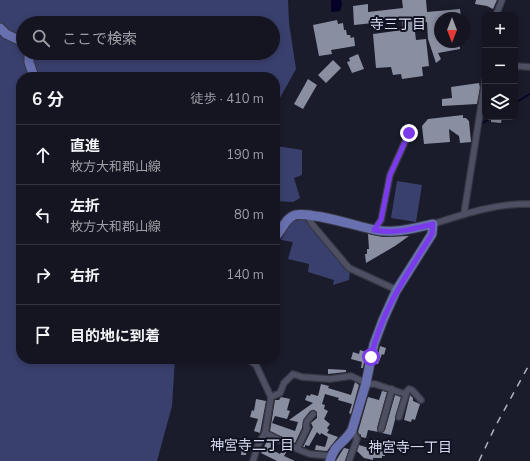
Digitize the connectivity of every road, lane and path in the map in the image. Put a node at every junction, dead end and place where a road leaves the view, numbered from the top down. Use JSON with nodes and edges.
{"nodes":[{"id":1,"x":502,"y":0,"type":"edge"},
{"id":2,"x":497,"y":12,"type":"edge"},
{"id":3,"x":0,"y":28,"type":"edge"},
{"id":4,"x":16,"y":39,"type":"edge"},
{"id":5,"x":29,"y":60,"type":"edge"},
{"id":6,"x":518,"y":66,"type":"edge"},
{"id":7,"x":530,"y":67,"type":"edge"},
{"id":8,"x":32,"y":72,"type":"edge"},
{"id":9,"x":485,"y":84,"type":"edge"},
{"id":10,"x":409,"y":133,"type":"dead end"},
{"id":11,"x":530,"y":204,"type":"edge"},
{"id":12,"x":464,"y":214,"type":"junction"},
{"id":13,"x":307,"y":215,"type":"junction"},
{"id":14,"x":433,"y":224,"type":"junction"},
{"id":15,"x":374,"y":230,"type":"junction"},
{"id":16,"x":280,"y":233,"type":"edge"},
{"id":17,"x":397,"y":290,"type":"junction"},
{"id":18,"x":255,"y":364,"type":"edge"},
{"id":19,"x":366,"y":385,"type":"junction"},
{"id":20,"x":392,"y":389,"type":"junction"},
{"id":21,"x":405,"y":394,"type":"junction"},
{"id":22,"x":271,"y":396,"type":"junction"},
{"id":23,"x":421,"y":400,"type":"dead end"},
{"id":24,"x":312,"y":414,"type":"dead end"},
{"id":25,"x":399,"y":418,"type":"dead end"},
{"id":26,"x":380,"y":429,"type":"dead end"},
{"id":27,"x":352,"y":430,"type":"junction"},
{"id":28,"x":265,"y":433,"type":"junction"},
{"id":29,"x":297,"y":449,"type":"junction"},
{"id":30,"x":330,"y":459,"type":"edge"},
{"id":31,"x":253,"y":461,"type":"edge"},
{"id":32,"x":349,"y":461,"type":"edge"}],
"edges":[{"from":1,"to":2,"type":"street"},
{"from":3,"to":4,"type":"main road"},
{"from":5,"to":8,"type":"main road"},
{"from":6,"to":7,"type":"street"},
{"from":9,"to":12,"type":"street"},
{"from":10,"to":15,"type":"street"},
{"from":11,"to":12,"type":"street"},
{"from":12,"to":14,"type":"street"},
{"from":13,"to":15,"type":"main road"},
{"from":13,"to":16,"type":"main road"},
{"from":13,"to":17,"type":"street"},
{"from":14,"to":15,"type":"main road"},
{"from":14,"to":17,"type":"main road"},
{"from":17,"to":19,"type":"main road"},
{"from":18,"to":22,"type":"street"},
{"from":19,"to":20,"type":"street"},
{"from":19,"to":22,"type":"street"},
{"from":19,"to":27,"type":"main road"},
{"from":20,"to":21,"type":"street"},
{"from":20,"to":26,"type":"street"},
{"from":21,"to":23,"type":"street"},
{"from":21,"to":25,"type":"street"},
{"from":22,"to":28,"type":"street"},
{"from":24,"to":29,"type":"street"},
{"from":27,"to":30,"type":"main road"},
{"from":27,"to":32,"type":"street"},
{"from":28,"to":29,"type":"street"},
{"from":28,"to":31,"type":"street"},
{"from":29,"to":30,"type":"street"}]}
